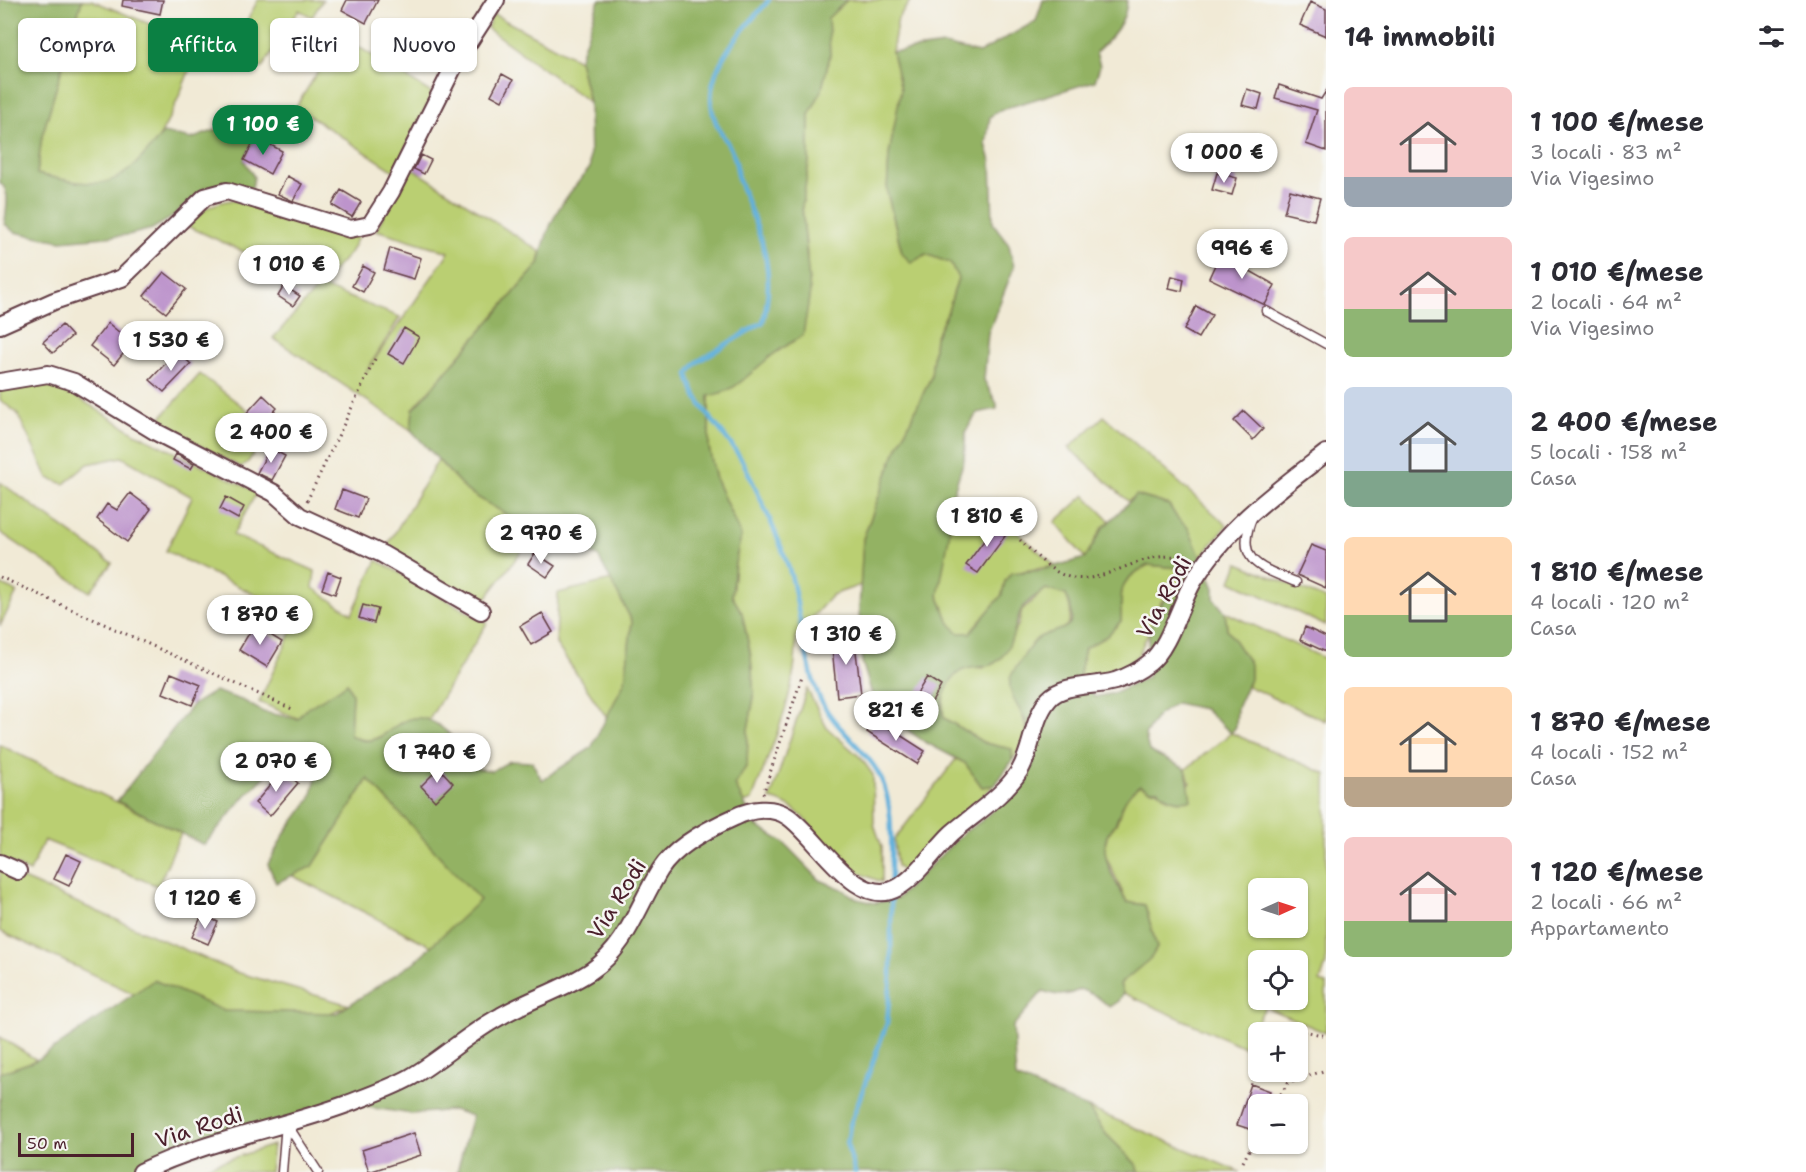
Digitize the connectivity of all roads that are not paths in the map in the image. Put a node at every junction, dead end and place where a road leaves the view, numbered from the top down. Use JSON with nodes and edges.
{"nodes":[{"id":1,"x":496,"y":0,"type":"edge"},
{"id":2,"x":1266,"y":311,"type":"dead end"},
{"id":3,"x":0,"y":325,"type":"edge"},
{"id":4,"x":1326,"y":344,"type":"edge"},
{"id":5,"x":0,"y":382,"type":"edge"},
{"id":6,"x":1326,"y":453,"type":"edge"},
{"id":7,"x":1256,"y":510,"type":"junction"},
{"id":8,"x":1296,"y":582,"type":"dead end"},
{"id":9,"x":481,"y":611,"type":"dead end"},
{"id":10,"x":0,"y":863,"type":"edge"},
{"id":11,"x":18,"y":871,"type":"dead end"},
{"id":12,"x":286,"y":1124,"type":"junction"},
{"id":13,"x":141,"y":1172,"type":"edge"},
{"id":14,"x":282,"y":1172,"type":"edge"},
{"id":15,"x":318,"y":1172,"type":"edge"}],
"edges":[{"from":1,"to":3,"type":"street"},
{"from":2,"to":4,"type":"lane"},
{"from":5,"to":9,"type":"street"},
{"from":6,"to":7,"type":"street","name":"Via Rodi"},
{"from":7,"to":8,"type":"lane"},
{"from":7,"to":12,"type":"street","name":"Via Rodi"},
{"from":10,"to":11,"type":"street"},
{"from":12,"to":13,"type":"street","name":"Via Rodi"},
{"from":12,"to":14,"type":"lane"},
{"from":12,"to":15,"type":"lane"}]}
